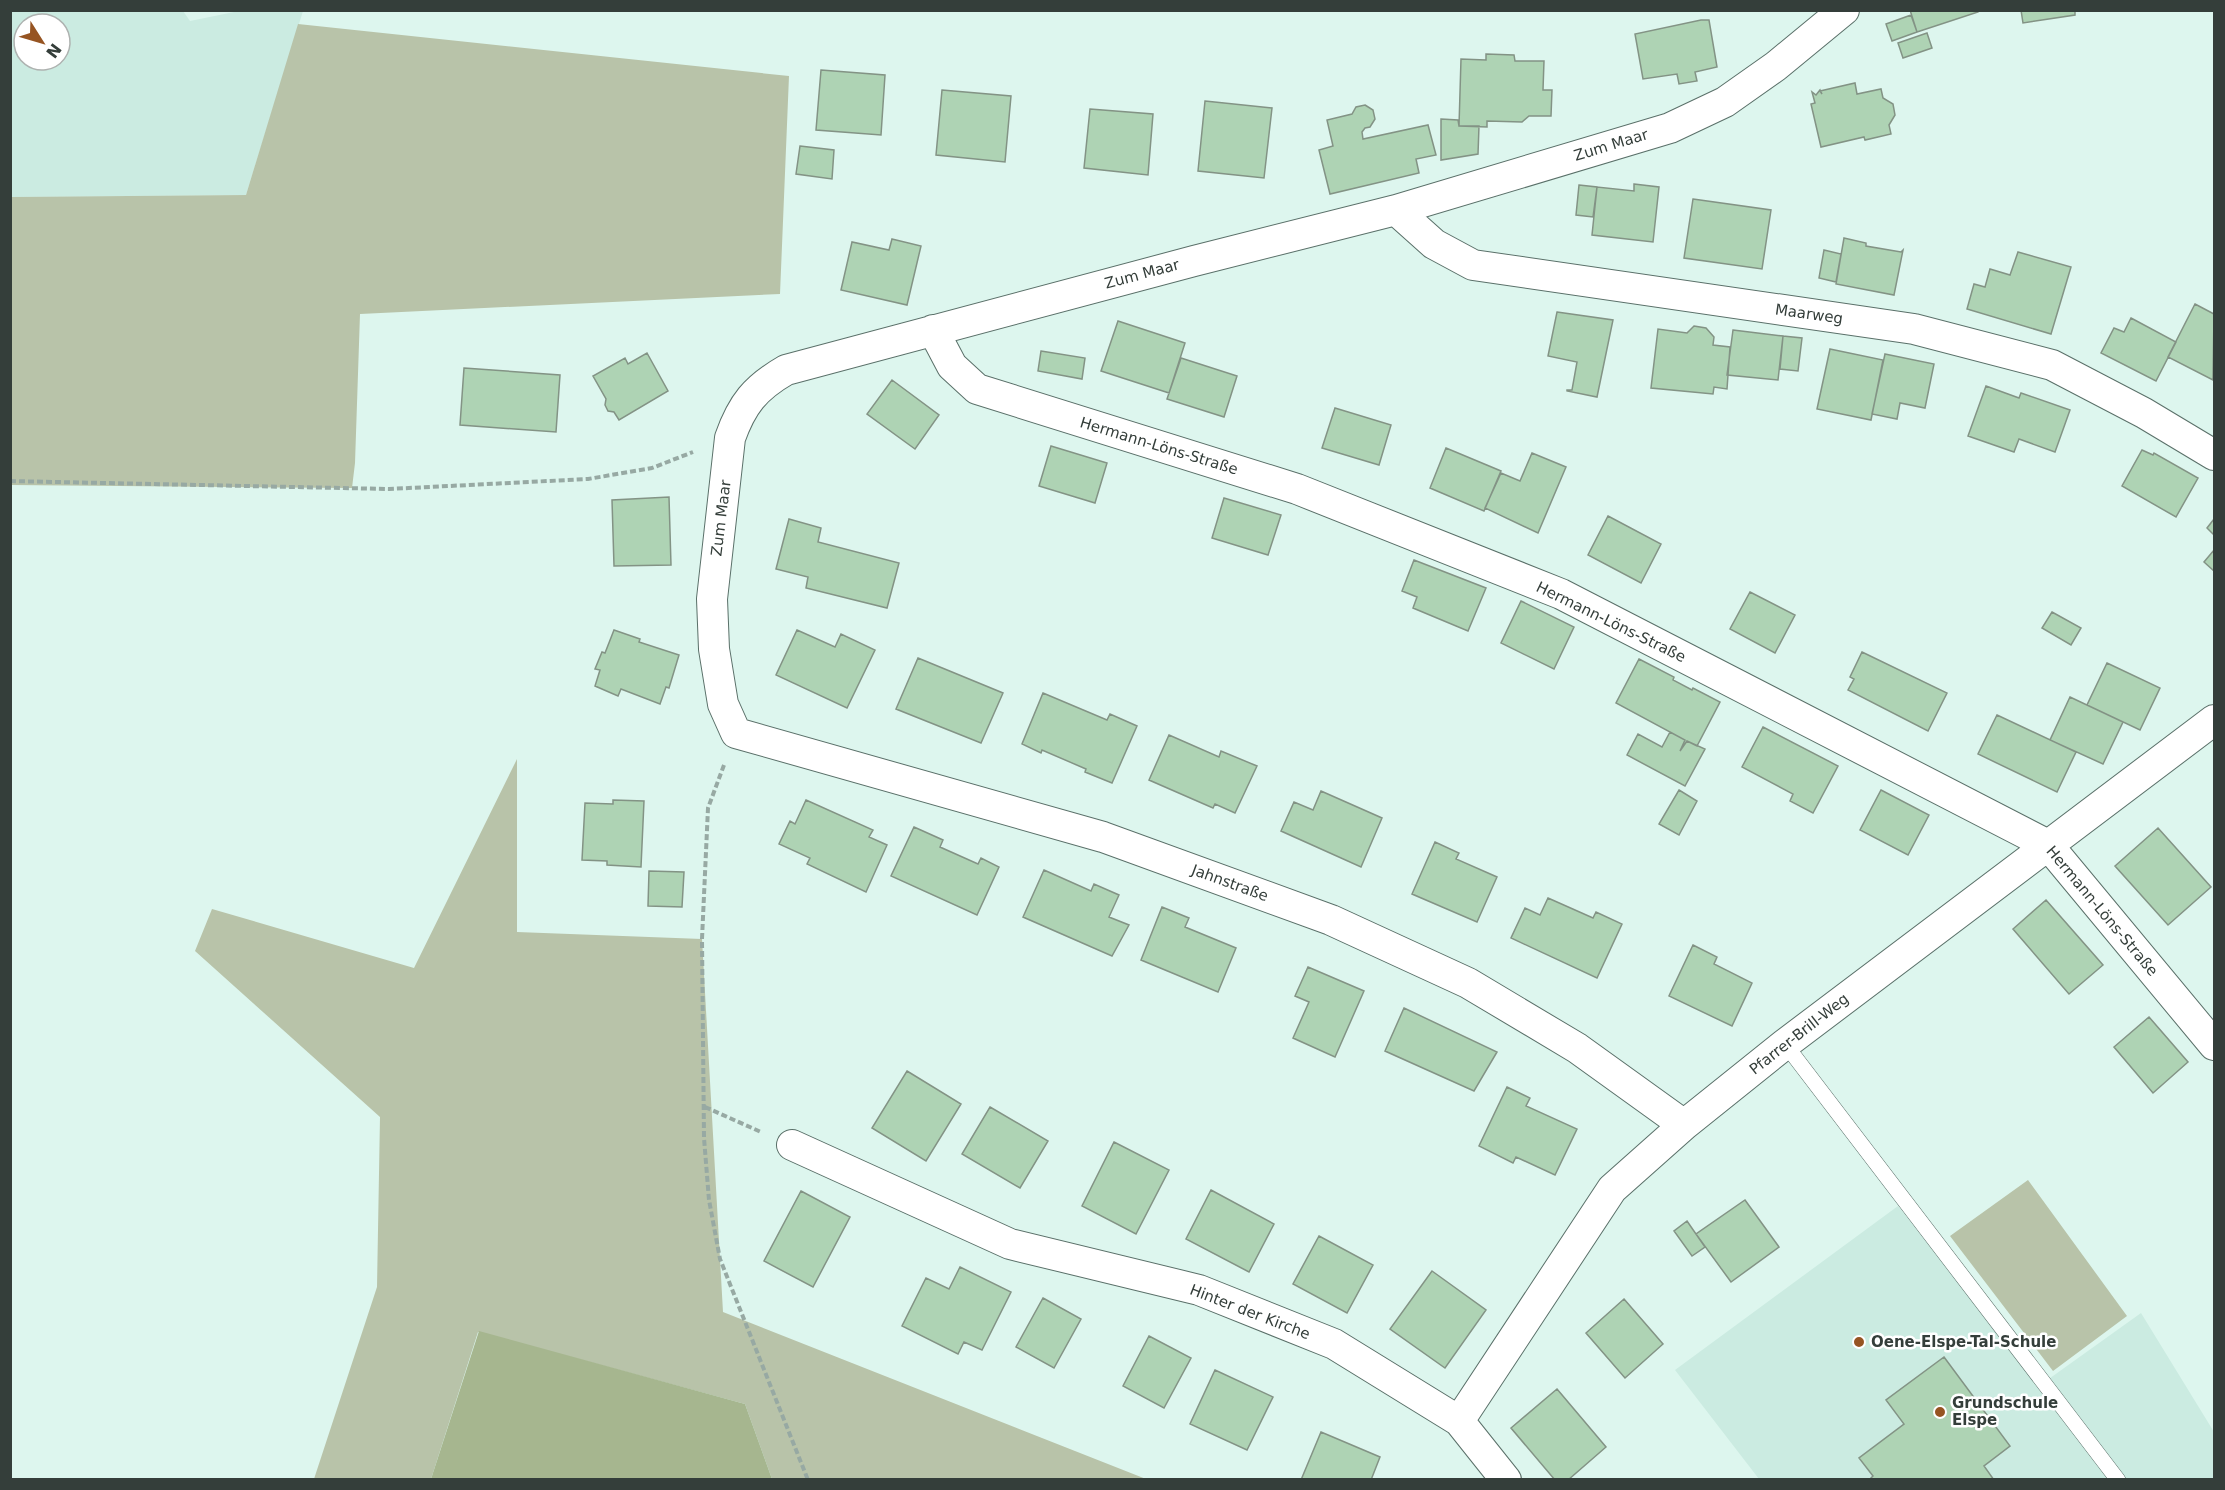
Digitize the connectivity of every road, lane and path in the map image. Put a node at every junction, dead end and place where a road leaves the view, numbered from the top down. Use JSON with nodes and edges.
{"nodes":[{"id":1,"x":1844,"y":10,"type":"edge"},
{"id":2,"x":1396,"y":210,"type":"junction"},
{"id":3,"x":933,"y":330,"type":"junction"},
{"id":4,"x":730,"y":438,"type":"junction"},
{"id":5,"x":2214,"y":455,"type":"edge"},
{"id":6,"x":10,"y":481,"type":"edge"},
{"id":7,"x":2214,"y":720,"type":"edge"},
{"id":8,"x":736,"y":733,"type":"junction"},
{"id":9,"x":2049,"y":844,"type":"junction"},
{"id":10,"x":1785,"y":1044,"type":"junction"},
{"id":11,"x":2214,"y":1045,"type":"edge"},
{"id":12,"x":704,"y":1107,"type":"junction"},
{"id":13,"x":1684,"y":1125,"type":"junction"},
{"id":14,"x":792,"y":1145,"type":"joint"},
{"id":15,"x":1459,"y":1421,"type":"junction"},
{"id":16,"x":808,"y":1479,"type":"edge"},
{"id":17,"x":1506,"y":1479,"type":"edge"},
{"id":18,"x":2118,"y":1479,"type":"edge"}],
"edges":[{"from":1,"to":2,"type":"street","name":"Zum Maar"},
{"from":2,"to":3,"type":"street","name":"Zum Maar"},
{"from":2,"to":5,"type":"street","name":"Maarweg"},
{"from":3,"to":4,"type":"street","name":"Zum Maar"},
{"from":3,"to":9,"type":"street","name":"Hermann-Löns-Straße"},
{"from":4,"to":6,"type":"path"},
{"from":4,"to":8,"type":"street","name":"Zum Maar"},
{"from":7,"to":9,"type":"street","name":"Pfarrer-Brill-Weg"},
{"from":8,"to":12,"type":"path"},
{"from":8,"to":13,"type":"street","name":"Jahnstraße"},
{"from":9,"to":10,"type":"street","name":"Pfarrer-Brill-Weg"},
{"from":9,"to":11,"type":"street","name":"Hermann-Löns-Straße"},
{"from":10,"to":13,"type":"street","name":"Pfarrer-Brill-Weg"},
{"from":10,"to":18,"type":"lane"},
{"from":12,"to":14,"type":"path"},
{"from":12,"to":16,"type":"path"},
{"from":13,"to":15,"type":"street","name":"Pfarrer-Brill-Weg"},
{"from":14,"to":15,"type":"street","name":"Hinter der Kirche"},
{"from":15,"to":17,"type":"street","name":"Hinter der Kirche"}]}
